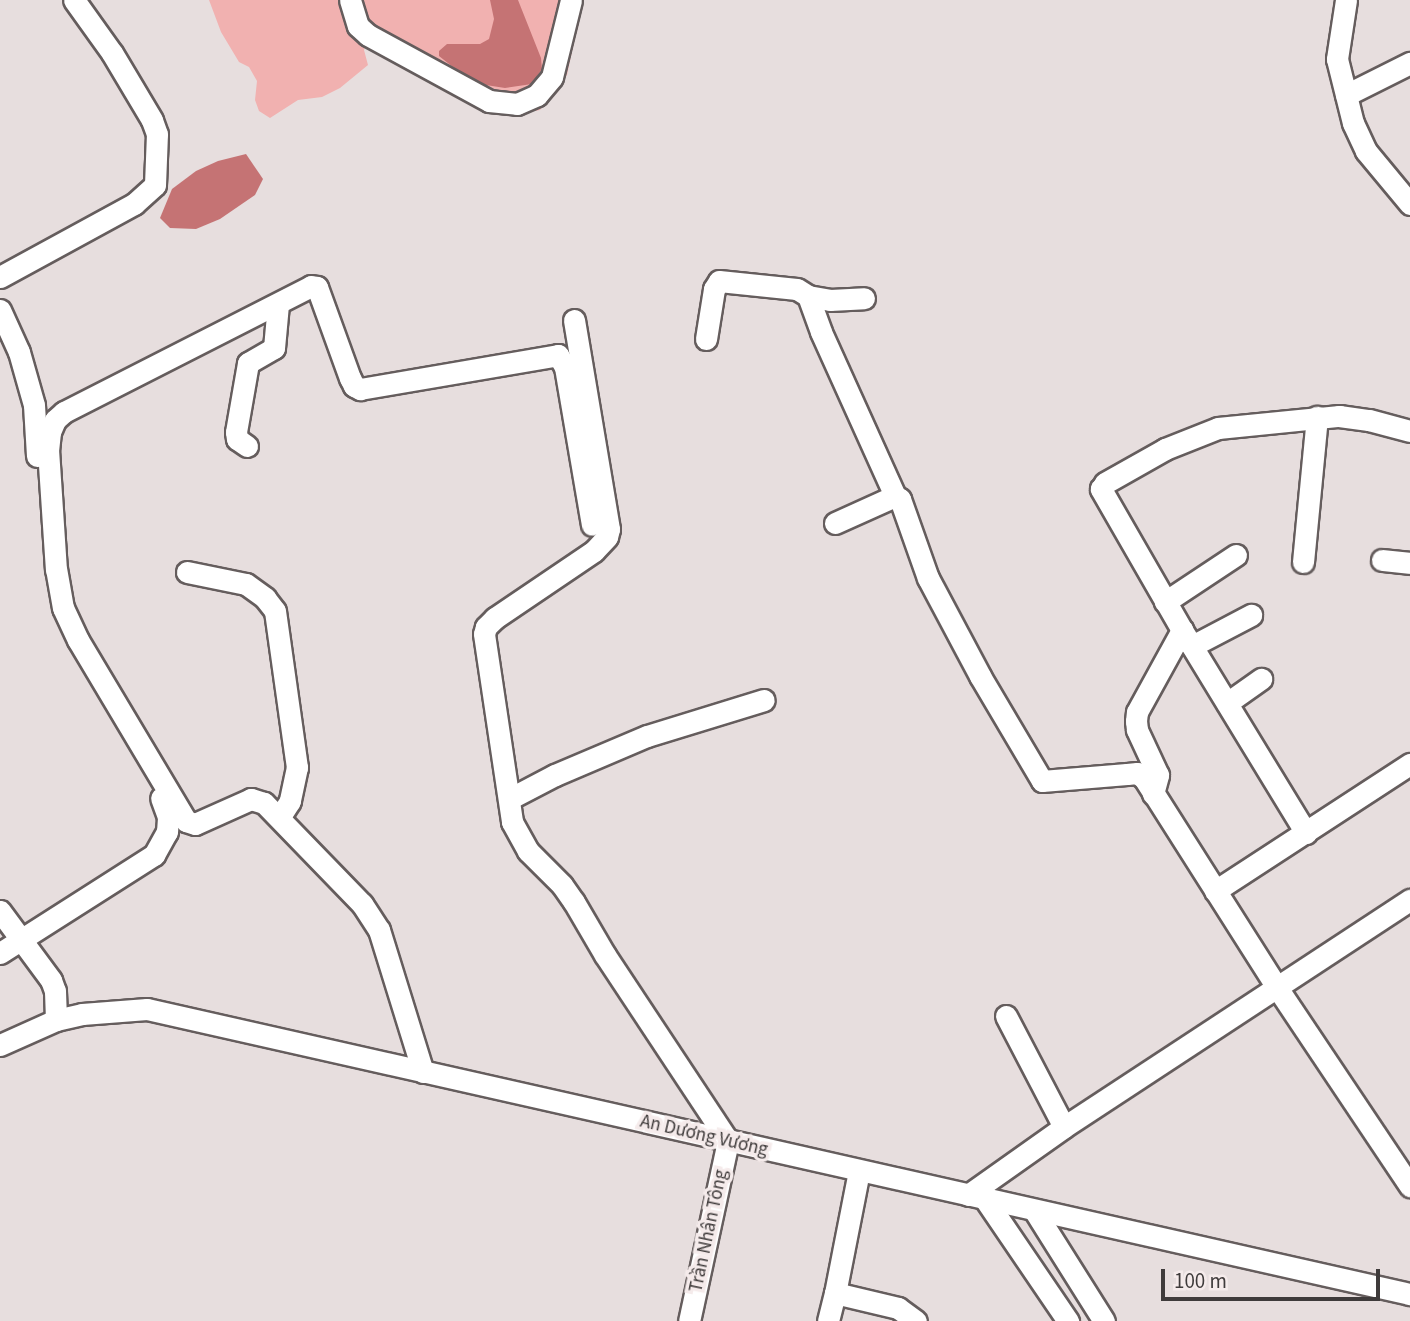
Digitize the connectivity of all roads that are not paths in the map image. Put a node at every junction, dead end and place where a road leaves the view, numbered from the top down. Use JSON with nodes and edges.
{"nodes":[{"id":1,"x":74,"y":0,"type":"edge"},
{"id":2,"x":350,"y":0,"type":"edge"},
{"id":3,"x":571,"y":0,"type":"edge"},
{"id":4,"x":1346,"y":0,"type":"edge"},
{"id":5,"x":1410,"y":63,"type":"edge"},
{"id":6,"x":1346,"y":95,"type":"junction"},
{"id":7,"x":1410,"y":204,"type":"edge"},
{"id":8,"x":0,"y":277,"type":"edge"},
{"id":9,"x":808,"y":296,"type":"junction"},
{"id":10,"x":864,"y":298,"type":"dead end"},
{"id":11,"x":278,"y":304,"type":"junction"},
{"id":12,"x":0,"y":310,"type":"edge"},
{"id":13,"x":575,"y":320,"type":"dead end"},
{"id":14,"x":706,"y":339,"type":"dead end"},
{"id":15,"x":1317,"y":417,"type":"junction"},
{"id":16,"x":1410,"y":431,"type":"edge"},
{"id":17,"x":247,"y":446,"type":"dead end"},
{"id":18,"x":895,"y":496,"type":"junction"},
{"id":19,"x":835,"y":523,"type":"dead end"},
{"id":20,"x":592,"y":525,"type":"dead end"},
{"id":21,"x":1236,"y":555,"type":"dead end"},
{"id":22,"x":1382,"y":560,"type":"dead end"},
{"id":23,"x":1303,"y":562,"type":"dead end"},
{"id":24,"x":1410,"y":563,"type":"edge"},
{"id":25,"x":187,"y":572,"type":"dead end"},
{"id":26,"x":1165,"y":602,"type":"junction"},
{"id":27,"x":1251,"y":615,"type":"dead end"},
{"id":28,"x":1187,"y":638,"type":"junction"},
{"id":29,"x":1261,"y":679,"type":"dead end"},
{"id":30,"x":764,"y":700,"type":"dead end"},
{"id":31,"x":1227,"y":703,"type":"junction"},
{"id":32,"x":1410,"y":764,"type":"edge"},
{"id":33,"x":1153,"y":794,"type":"junction"},
{"id":34,"x":509,"y":799,"type":"junction"},
{"id":35,"x":279,"y":818,"type":"junction"},
{"id":36,"x":1306,"y":832,"type":"junction"},
{"id":37,"x":1215,"y":891,"type":"junction"},
{"id":38,"x":1410,"y":900,"type":"edge"},
{"id":39,"x":1,"y":912,"type":"edge"},
{"id":40,"x":20,"y":940,"type":"junction"},
{"id":41,"x":0,"y":953,"type":"edge"},
{"id":42,"x":1276,"y":986,"type":"junction"},
{"id":43,"x":1006,"y":1016,"type":"dead end"},
{"id":44,"x":57,"y":1020,"type":"junction"},
{"id":45,"x":0,"y":1045,"type":"edge"},
{"id":46,"x":423,"y":1072,"type":"junction"},
{"id":47,"x":1064,"y":1127,"type":"junction"},
{"id":48,"x":728,"y":1141,"type":"junction"},
{"id":49,"x":859,"y":1171,"type":"junction"},
{"id":50,"x":1410,"y":1186,"type":"edge"},
{"id":51,"x":977,"y":1197,"type":"junction"},
{"id":52,"x":1034,"y":1210,"type":"junction"},
{"id":53,"x":835,"y":1293,"type":"junction"},
{"id":54,"x":1410,"y":1294,"type":"edge"},
{"id":55,"x":689,"y":1321,"type":"edge"},
{"id":56,"x":828,"y":1321,"type":"edge"},
{"id":57,"x":916,"y":1321,"type":"edge"},
{"id":58,"x":1068,"y":1321,"type":"edge"},
{"id":59,"x":1104,"y":1321,"type":"edge"}],
"edges":[{"from":1,"to":8,"type":"street"},
{"from":2,"to":3,"type":"street"},
{"from":4,"to":6,"type":"street"},
{"from":5,"to":6,"type":"street"},
{"from":6,"to":7,"type":"street"},
{"from":9,"to":10,"type":"street"},
{"from":9,"to":14,"type":"street"},
{"from":9,"to":18,"type":"street"},
{"from":11,"to":17,"type":"street"},
{"from":11,"to":20,"type":"street"},
{"from":11,"to":35,"type":"street"},
{"from":12,"to":40,"type":"street"},
{"from":13,"to":34,"type":"street"},
{"from":15,"to":16,"type":"street"},
{"from":15,"to":23,"type":"street"},
{"from":15,"to":26,"type":"street"},
{"from":18,"to":19,"type":"street"},
{"from":18,"to":33,"type":"street"},
{"from":21,"to":26,"type":"street"},
{"from":22,"to":24,"type":"street"},
{"from":25,"to":35,"type":"street"},
{"from":26,"to":28,"type":"street"},
{"from":27,"to":28,"type":"street"},
{"from":28,"to":31,"type":"street"},
{"from":28,"to":33,"type":"street"},
{"from":29,"to":31,"type":"street"},
{"from":30,"to":34,"type":"street"},
{"from":31,"to":36,"type":"street"},
{"from":32,"to":36,"type":"street"},
{"from":33,"to":37,"type":"street"},
{"from":34,"to":48,"type":"street"},
{"from":35,"to":46,"type":"street"},
{"from":36,"to":37,"type":"street"},
{"from":37,"to":42,"type":"street"},
{"from":38,"to":42,"type":"street"},
{"from":39,"to":40,"type":"street"},
{"from":40,"to":41,"type":"street"},
{"from":40,"to":44,"type":"street"},
{"from":42,"to":47,"type":"street"},
{"from":42,"to":50,"type":"street"},
{"from":43,"to":47,"type":"street"},
{"from":44,"to":45,"type":"street","name":"An Dương Vương"},
{"from":44,"to":46,"type":"street","name":"An Dương Vương"},
{"from":46,"to":48,"type":"street","name":"An Dương Vương"},
{"from":47,"to":51,"type":"street"},
{"from":48,"to":49,"type":"street","name":"An Dương Vương"},
{"from":48,"to":55,"type":"street","name":"Trần Nhân Tông"},
{"from":49,"to":51,"type":"street","name":"An Dương Vương"},
{"from":49,"to":53,"type":"street"},
{"from":51,"to":52,"type":"street","name":"An Dương Vương"},
{"from":51,"to":58,"type":"street"},
{"from":52,"to":54,"type":"street","name":"An Dương Vương"},
{"from":52,"to":59,"type":"street"},
{"from":53,"to":56,"type":"street"},
{"from":53,"to":57,"type":"street"}]}
